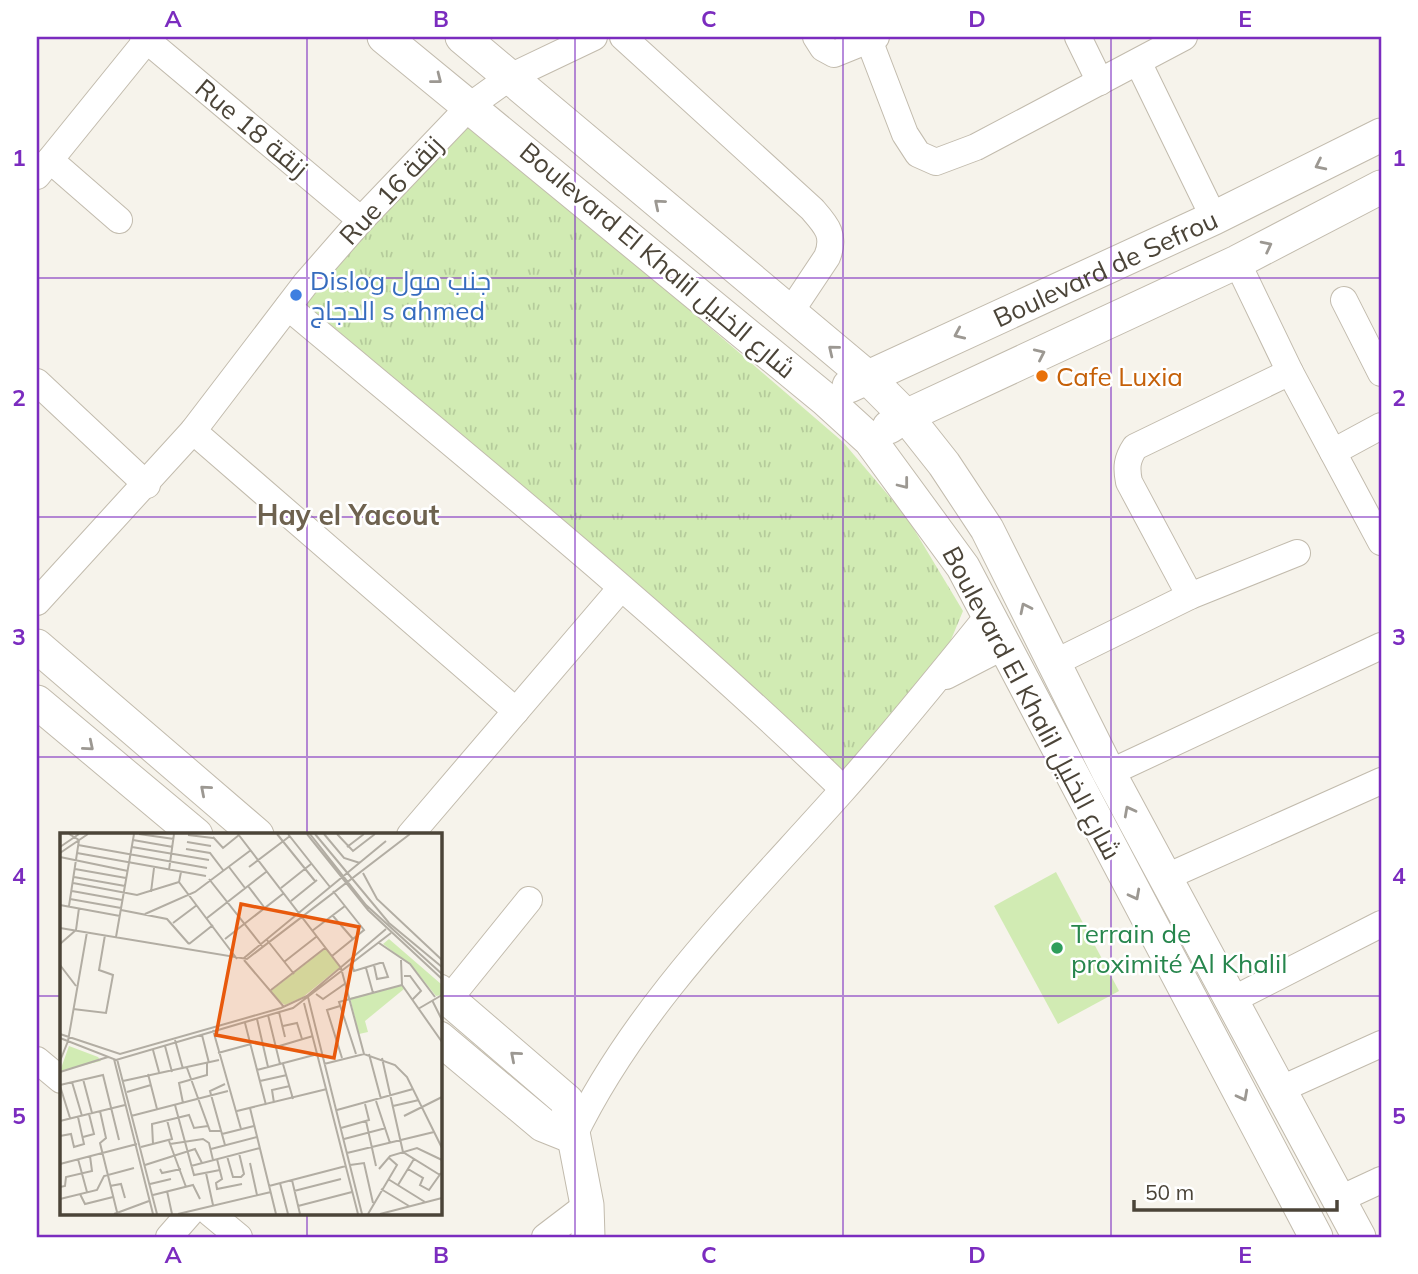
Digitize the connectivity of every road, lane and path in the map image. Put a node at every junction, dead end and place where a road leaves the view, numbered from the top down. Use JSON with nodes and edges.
{"nodes":[{"id":1,"x":384,"y":37,"type":"edge"},
{"id":2,"x":462,"y":37,"type":"edge"},
{"id":3,"x":594,"y":37,"type":"edge"},
{"id":4,"x":623,"y":37,"type":"edge"},
{"id":5,"x":816,"y":37,"type":"edge"},
{"id":6,"x":1078,"y":37,"type":"edge"},
{"id":7,"x":1184,"y":37,"type":"edge"},
{"id":8,"x":145,"y":39,"type":"edge"},
{"id":9,"x":873,"y":39,"type":"edge"},
{"id":10,"x":1138,"y":62,"type":"junction"},
{"id":11,"x":510,"y":77,"type":"junction"},
{"id":12,"x":1100,"y":82,"type":"junction"},
{"id":13,"x":471,"y":105,"type":"junction"},
{"id":14,"x":1381,"y":135,"type":"edge"},
{"id":15,"x":44,"y":168,"type":"edge"},
{"id":16,"x":1381,"y":187,"type":"edge"},
{"id":17,"x":1214,"y":218,"type":"junction"},
{"id":18,"x":119,"y":219,"type":"dead end"},
{"id":19,"x":361,"y":220,"type":"junction"},
{"id":20,"x":1237,"y":262,"type":"junction"},
{"id":21,"x":1344,"y":300,"type":"dead end"},
{"id":22,"x":288,"y":306,"type":"junction"},
{"id":23,"x":789,"y":314,"type":"junction"},
{"id":24,"x":1290,"y":372,"type":"junction"},
{"id":25,"x":1381,"y":373,"type":"edge"},
{"id":26,"x":866,"y":376,"type":"junction"},
{"id":27,"x":37,"y":382,"type":"edge"},
{"id":28,"x":826,"y":400,"type":"junction"},
{"id":29,"x":906,"y":416,"type":"junction"},
{"id":30,"x":1381,"y":426,"type":"edge"},
{"id":31,"x":193,"y":431,"type":"junction"},
{"id":32,"x":870,"y":440,"type":"junction"},
{"id":33,"x":1333,"y":452,"type":"junction"},
{"id":34,"x":147,"y":485,"type":"junction"},
{"id":35,"x":1381,"y":542,"type":"edge"},
{"id":36,"x":1297,"y":553,"type":"dead end"},
{"id":37,"x":621,"y":588,"type":"junction"},
{"id":38,"x":1190,"y":596,"type":"junction"},
{"id":39,"x":37,"y":602,"type":"edge"},
{"id":40,"x":988,"y":616,"type":"junction"},
{"id":41,"x":1006,"y":645,"type":"junction"},
{"id":42,"x":37,"y":646,"type":"edge"},
{"id":43,"x":1381,"y":646,"type":"edge"},
{"id":44,"x":1052,"y":664,"type":"junction"},
{"id":45,"x":936,"y":683,"type":"junction"},
{"id":46,"x":37,"y":702,"type":"edge"},
{"id":47,"x":516,"y":711,"type":"junction"},
{"id":48,"x":1109,"y":773,"type":"junction"},
{"id":49,"x":1381,"y":781,"type":"edge"},
{"id":50,"x":843,"y":789,"type":"junction"},
{"id":51,"x":193,"y":833,"type":"edge"},
{"id":52,"x":255,"y":833,"type":"edge"},
{"id":53,"x":412,"y":833,"type":"edge"},
{"id":54,"x":1164,"y":878,"type":"junction"},
{"id":55,"x":528,"y":900,"type":"dead end"},
{"id":56,"x":1381,"y":925,"type":"edge"},
{"id":57,"x":444,"y":995,"type":"edge"},
{"id":58,"x":1232,"y":1000,"type":"junction"},
{"id":59,"x":441,"y":1040,"type":"edge"},
{"id":60,"x":1381,"y":1044,"type":"edge"},
{"id":61,"x":1279,"y":1090,"type":"junction"},
{"id":62,"x":573,"y":1137,"type":"junction"},
{"id":63,"x":1381,"y":1180,"type":"edge"},
{"id":64,"x":1340,"y":1199,"type":"junction"},
{"id":65,"x":189,"y":1214,"type":"edge"},
{"id":66,"x":211,"y":1214,"type":"edge"},
{"id":67,"x":587,"y":1221,"type":"edge"},
{"id":68,"x":169,"y":1237,"type":"edge"},
{"id":69,"x":239,"y":1237,"type":"edge"},
{"id":70,"x":545,"y":1237,"type":"edge"},
{"id":71,"x":1316,"y":1237,"type":"edge"},
{"id":72,"x":1359,"y":1237,"type":"edge"}],
"edges":[{"from":1,"to":13,"type":"street","name":"Boulevard El Khalil شارع الخليل","one_way":true},
{"from":2,"to":11,"type":"street","name":"Boulevard El Khalil شارع الخليل"},
{"from":3,"to":11,"type":"street","name":"Rue 16 زنقة"},
{"from":4,"to":23,"type":"street"},
{"from":5,"to":9,"type":"street"},
{"from":6,"to":12,"type":"street"},
{"from":7,"to":10,"type":"street"},
{"from":8,"to":15,"type":"street"},
{"from":8,"to":19,"type":"street","name":"Rue 18 زنقة"},
{"from":9,"to":12,"type":"street"},
{"from":10,"to":12,"type":"street"},
{"from":10,"to":17,"type":"street"},
{"from":11,"to":13,"type":"street","name":"Rue 16 زنقة"},
{"from":23,"to":11,"type":"street","name":"Boulevard El Khalil شارع الخليل","one_way":true},
{"from":13,"to":19,"type":"street","name":"Rue 16 زنقة"},
{"from":13,"to":28,"type":"street","name":"Boulevard El Khalil شارع الخليل"},
{"from":14,"to":17,"type":"street","name":"Boulevard de Sefrou","one_way":true},
{"from":15,"to":18,"type":"street"},
{"from":20,"to":16,"type":"street","name":"Boulevard de Sefrou","one_way":true},
{"from":17,"to":26,"type":"street","name":"Boulevard de Sefrou","one_way":true},
{"from":19,"to":22,"type":"street","name":"Rue 16 زنقة"},
{"from":20,"to":24,"type":"street"},
{"from":29,"to":20,"type":"street","name":"Boulevard de Sefrou","one_way":true},
{"from":21,"to":25,"type":"street"},
{"from":22,"to":31,"type":"street","name":"Rue 16 زنقة"},
{"from":22,"to":37,"type":"street"},
{"from":26,"to":23,"type":"street","name":"Boulevard El Khalil شارع الخليل","one_way":true},
{"from":24,"to":33,"type":"street"},
{"from":24,"to":38,"type":"street"},
{"from":26,"to":28,"type":"street","name":"Boulevard de Sefrou"},
{"from":26,"to":29,"type":"street","name":"Boulevard El Khalil شارع الخليل"},
{"from":27,"to":34,"type":"street"},
{"from":28,"to":32,"type":"street","name":"Boulevard El Khalil شارع الخليل"},
{"from":29,"to":32,"type":"street","name":"Boulevard de Sefrou"},
{"from":44,"to":29,"type":"street","name":"Boulevard El Khalil شارع الخليل","one_way":true},
{"from":30,"to":33,"type":"street"},
{"from":31,"to":34,"type":"street","name":"Rue 16 زنقة"},
{"from":31,"to":47,"type":"street"},
{"from":32,"to":40,"type":"street","name":"Boulevard El Khalil شارع الخليل","one_way":true},
{"from":33,"to":35,"type":"street"},
{"from":34,"to":39,"type":"street","name":"Rue 16 زنقة"},
{"from":36,"to":38,"type":"street"},
{"from":37,"to":47,"type":"street"},
{"from":37,"to":50,"type":"street"},
{"from":38,"to":44,"type":"street"},
{"from":40,"to":41,"type":"street","name":"Boulevard El Khalil شارع الخليل"},
{"from":40,"to":45,"type":"street"},
{"from":41,"to":45,"type":"street"},
{"from":41,"to":71,"type":"street","name":"Boulevard El Khalil شارع الخليل","one_way":true},
{"from":52,"to":42,"type":"street","one_way":true},
{"from":43,"to":48,"type":"street"},
{"from":44,"to":48,"type":"street","name":"Boulevard El Khalil شارع الخليل"},
{"from":45,"to":50,"type":"street"},
{"from":46,"to":51,"type":"street","one_way":true},
{"from":47,"to":53,"type":"street"},
{"from":54,"to":48,"type":"street","name":"Boulevard El Khalil شارع الخليل","one_way":true},
{"from":49,"to":54,"type":"street"},
{"from":50,"to":62,"type":"street"},
{"from":54,"to":58,"type":"street","name":"Boulevard El Khalil شارع الخليل"},
{"from":55,"to":57,"type":"street"},
{"from":56,"to":58,"type":"street"},
{"from":62,"to":57,"type":"street","one_way":true},
{"from":58,"to":61,"type":"street","name":"Boulevard El Khalil شارع الخليل"},
{"from":59,"to":62,"type":"street"},
{"from":60,"to":61,"type":"street"},
{"from":61,"to":64,"type":"street","name":"Boulevard El Khalil شارع الخليل"},
{"from":62,"to":67,"type":"street"},
{"from":63,"to":64,"type":"street"},
{"from":64,"to":72,"type":"street","name":"Boulevard El Khalil شارع الخليل"},
{"from":65,"to":68,"type":"street"},
{"from":66,"to":69,"type":"street"},
{"from":67,"to":70,"type":"street"}]}
